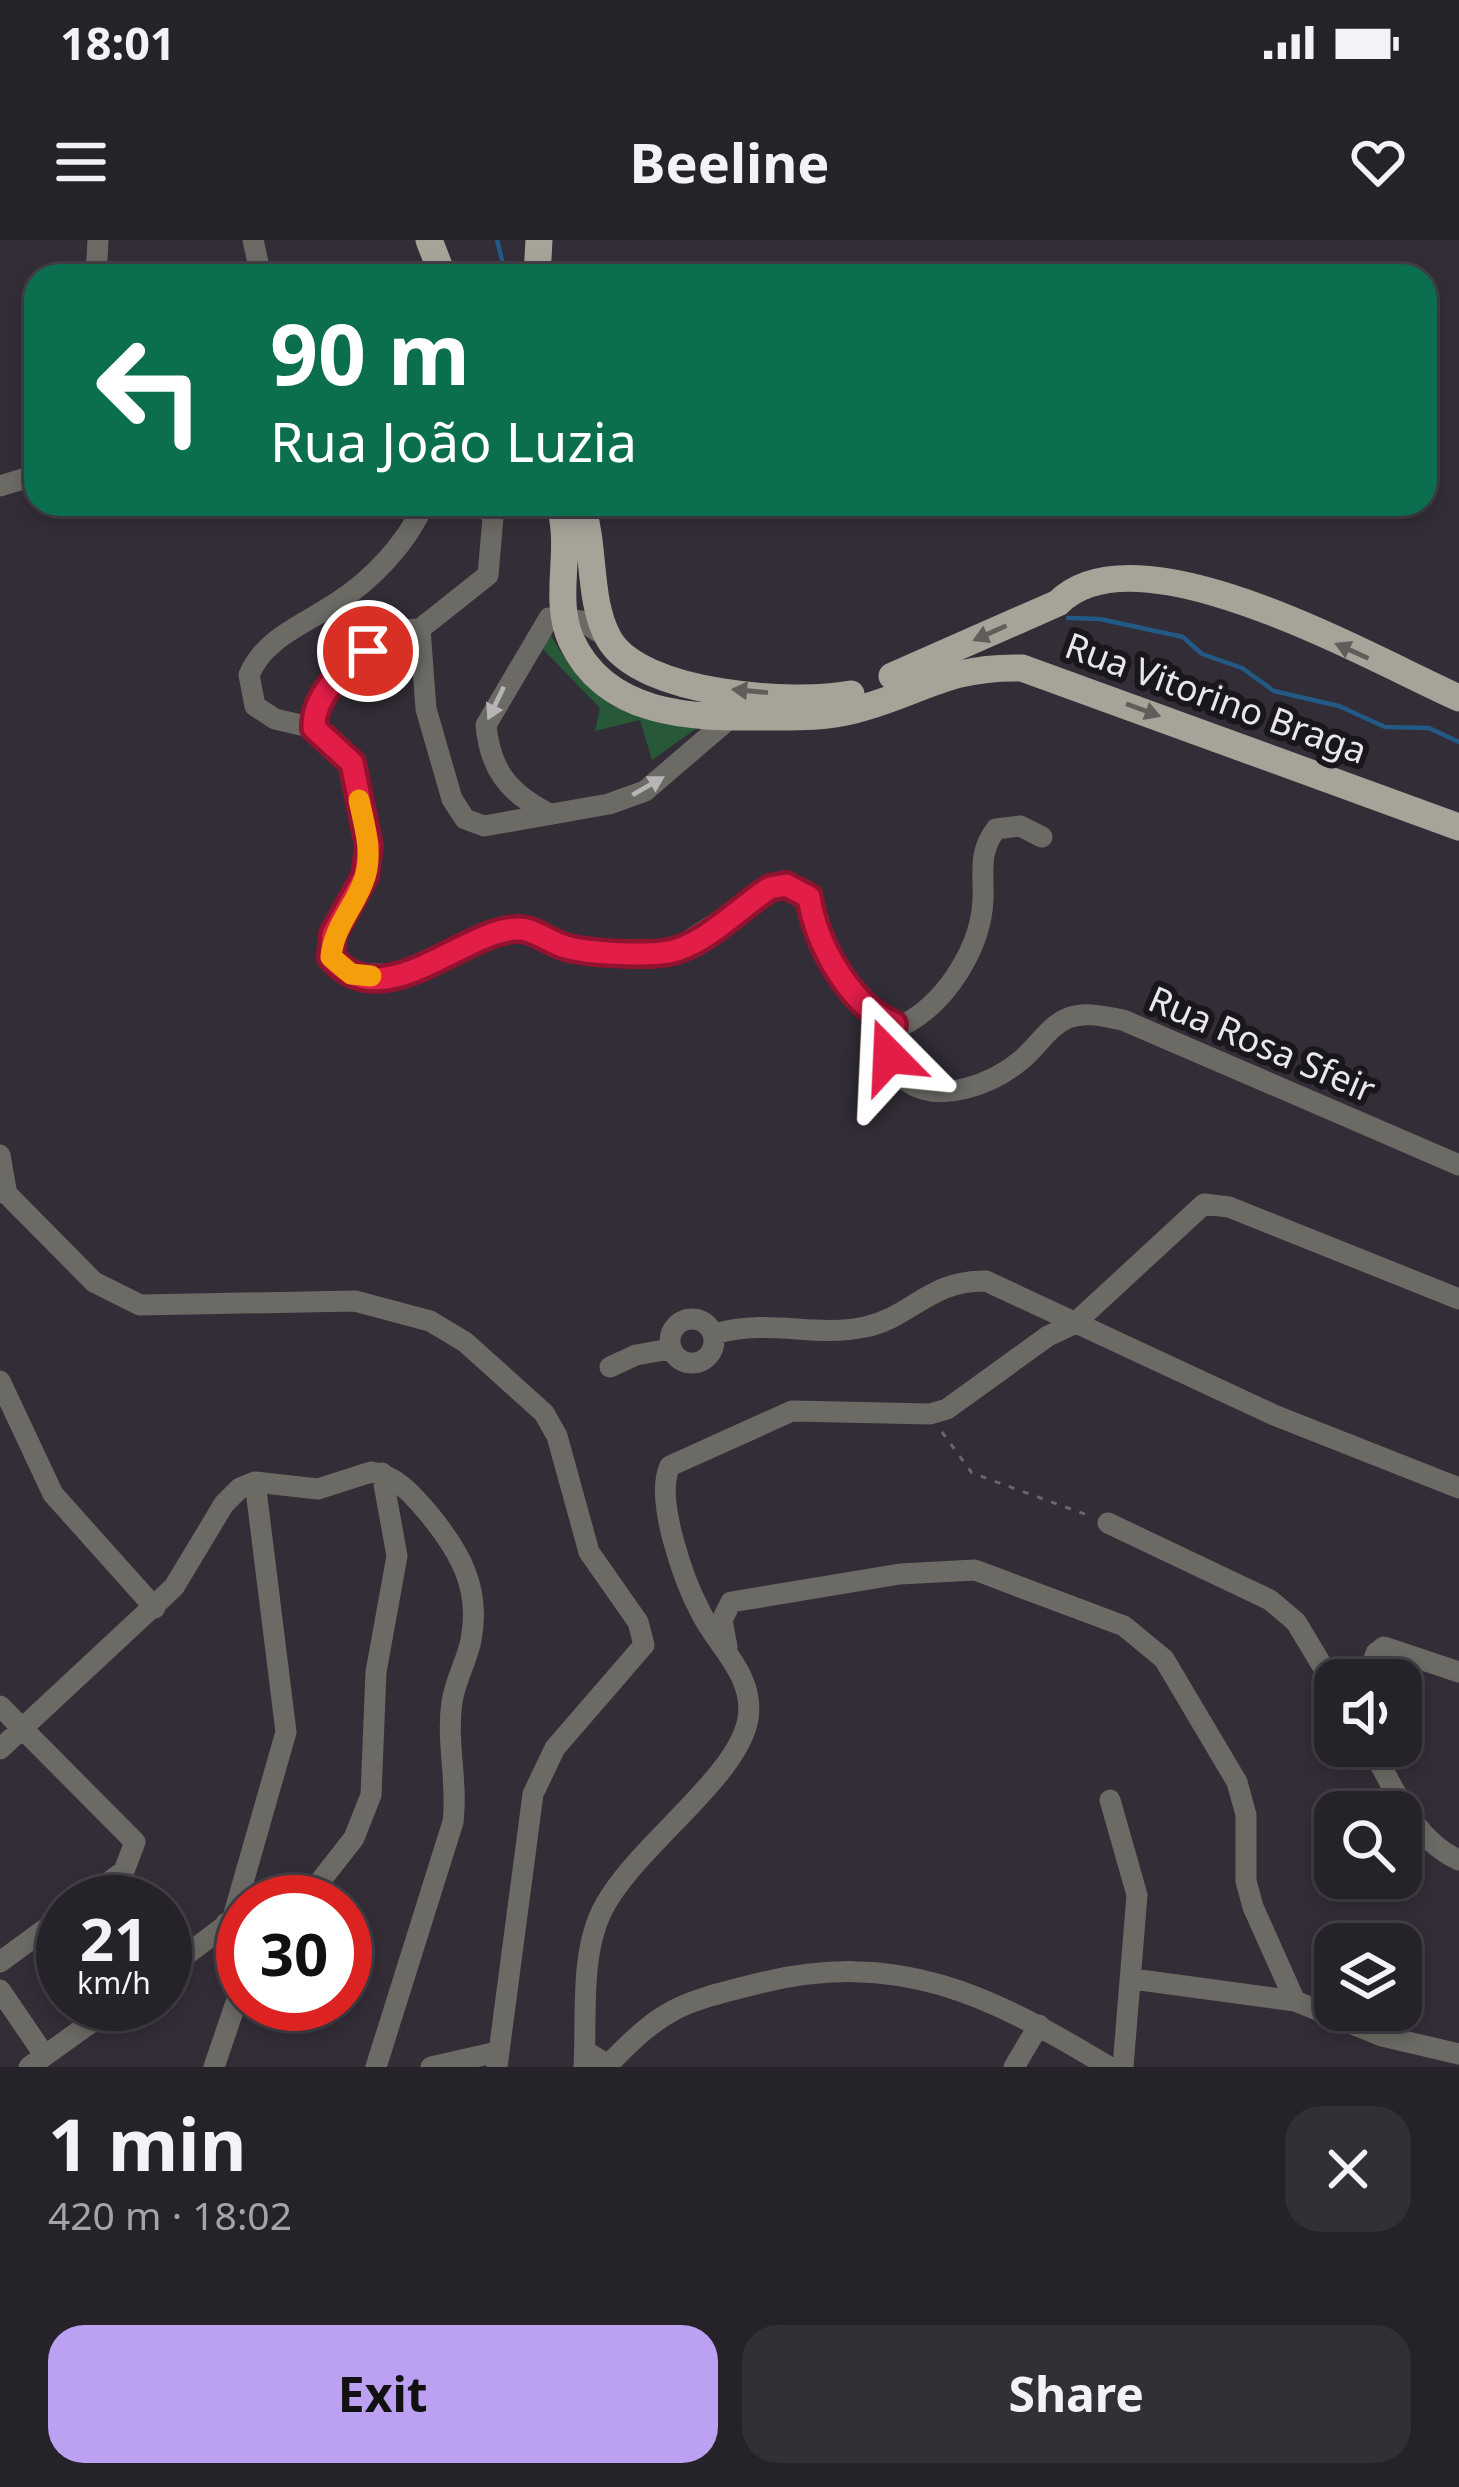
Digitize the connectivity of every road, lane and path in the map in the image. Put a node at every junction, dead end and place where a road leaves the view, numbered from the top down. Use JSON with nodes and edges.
{"nodes":[{"id":1,"x":418,"y":516,"type":"edge"},
{"id":2,"x":490,"y":516,"type":"edge"},
{"id":3,"x":561,"y":516,"type":"edge"},
{"id":4,"x":583,"y":516,"type":"edge"},
{"id":5,"x":565,"y":618,"type":"junction"},
{"id":6,"x":420,"y":629,"type":"junction"},
{"id":7,"x":608,"y":637,"type":"junction"},
{"id":8,"x":1459,"y":698,"type":"edge"},
{"id":9,"x":729,"y":719,"type":"junction"},
{"id":10,"x":314,"y":728,"type":"junction"},
{"id":11,"x":546,"y":812,"type":"junction"},
{"id":12,"x":1459,"y":827,"type":"edge"},
{"id":13,"x":1042,"y":838,"type":"dead end"},
{"id":14,"x":894,"y":1024,"type":"junction"},
{"id":15,"x":0,"y":1155,"type":"edge"},
{"id":16,"x":1459,"y":1165,"type":"edge"},
{"id":17,"x":4,"y":1191,"type":"edge"},
{"id":18,"x":1459,"y":1300,"type":"edge"},
{"id":19,"x":1074,"y":1324,"type":"junction"},
{"id":20,"x":610,"y":1367,"type":"dead end"},
{"id":21,"x":0,"y":1381,"type":"edge"},
{"id":22,"x":930,"y":1414,"type":"junction"},
{"id":23,"x":382,"y":1473,"type":"junction"},
{"id":24,"x":255,"y":1482,"type":"junction"},
{"id":25,"x":1459,"y":1488,"type":"edge"},
{"id":26,"x":1108,"y":1523,"type":"joint"},
{"id":27,"x":155,"y":1608,"type":"junction"},
{"id":28,"x":727,"y":1648,"type":"junction"},
{"id":29,"x":1318,"y":1659,"type":"edge"},
{"id":30,"x":1374,"y":1659,"type":"edge"},
{"id":31,"x":1420,"y":1659,"type":"edge"},
{"id":32,"x":1422,"y":1660,"type":"edge"},
{"id":33,"x":1459,"y":1672,"type":"edge"},
{"id":34,"x":0,"y":1706,"type":"edge"},
{"id":35,"x":22,"y":1727,"type":"junction"},
{"id":36,"x":0,"y":1749,"type":"edge"},
{"id":37,"x":1382,"y":1767,"type":"edge"},
{"id":38,"x":1110,"y":1800,"type":"dead end"},
{"id":39,"x":1459,"y":1860,"type":"edge"},
{"id":40,"x":119,"y":1875,"type":"edge"},
{"id":41,"x":246,"y":1875,"type":"edge"},
{"id":42,"x":325,"y":1875,"type":"edge"},
{"id":43,"x":216,"y":1930,"type":"edge"},
{"id":44,"x":36,"y":1936,"type":"edge"},
{"id":45,"x":192,"y":1949,"type":"edge"},
{"id":46,"x":0,"y":1962,"type":"edge"},
{"id":47,"x":1133,"y":1979,"type":"junction"},
{"id":48,"x":0,"y":1990,"type":"edge"},
{"id":49,"x":1295,"y":2001,"type":"junction"},
{"id":50,"x":1039,"y":2025,"type":"junction"},
{"id":51,"x":78,"y":2031,"type":"edge"},
{"id":52,"x":226,"y":2031,"type":"edge"},
{"id":53,"x":1459,"y":2054,"type":"edge"},
{"id":54,"x":497,"y":2059,"type":"edge"},
{"id":55,"x":585,"y":2059,"type":"edge"},
{"id":56,"x":36,"y":2060,"type":"edge"},
{"id":57,"x":610,"y":2066,"type":"edge"},
{"id":58,"x":214,"y":2067,"type":"edge"},
{"id":59,"x":376,"y":2067,"type":"edge"},
{"id":60,"x":431,"y":2067,"type":"edge"},
{"id":61,"x":1014,"y":2067,"type":"edge"},
{"id":62,"x":1109,"y":2067,"type":"edge"},
{"id":63,"x":1123,"y":2067,"type":"edge"}],
"edges":[{"from":1,"to":10,"type":"street"},
{"from":2,"to":6,"type":"street"},
{"from":3,"to":5,"type":"main road"},
{"from":4,"to":7,"type":"main road"},
{"from":5,"to":7,"type":"street"},
{"from":5,"to":9,"type":"main road","name":"Rua Vitorino Braga"},
{"from":5,"to":11,"type":"street","one_way":true},
{"from":6,"to":10,"type":"street"},
{"from":6,"to":11,"type":"street"},
{"from":8,"to":7,"type":"main road","one_way":true},
{"from":11,"to":9,"type":"street","one_way":true},
{"from":9,"to":12,"type":"main road","name":"Rua Vitorino Braga","one_way":true},
{"from":10,"to":14,"type":"street"},
{"from":13,"to":14,"type":"street"},
{"from":14,"to":16,"type":"street","name":"Rua Rosa Sfeir"},
{"from":15,"to":17,"type":"street"},
{"from":17,"to":54,"type":"street"},
{"from":18,"to":19,"type":"street"},
{"from":19,"to":20,"type":"street"},
{"from":19,"to":22,"type":"street"},
{"from":19,"to":25,"type":"street"},
{"from":21,"to":27,"type":"street"},
{"from":22,"to":26,"type":"path"},
{"from":22,"to":28,"type":"street"},
{"from":23,"to":24,"type":"street"},
{"from":23,"to":42,"type":"street"},
{"from":23,"to":59,"type":"street"},
{"from":24,"to":27,"type":"street"},
{"from":24,"to":41,"type":"street"},
{"from":26,"to":29,"type":"street"},
{"from":27,"to":35,"type":"street"},
{"from":28,"to":49,"type":"street"},
{"from":28,"to":55,"type":"street"},
{"from":30,"to":31,"type":"street"},
{"from":32,"to":33,"type":"street"},
{"from":34,"to":35,"type":"street"},
{"from":35,"to":36,"type":"street"},
{"from":35,"to":40,"type":"street"},
{"from":37,"to":39,"type":"street"},
{"from":38,"to":47,"type":"street"},
{"from":43,"to":45,"type":"street"},
{"from":44,"to":46,"type":"street"},
{"from":47,"to":49,"type":"street"},
{"from":47,"to":63,"type":"street"},
{"from":48,"to":56,"type":"street"},
{"from":49,"to":53,"type":"street"},
{"from":50,"to":57,"type":"street"},
{"from":50,"to":61,"type":"street"},
{"from":50,"to":62,"type":"street"},
{"from":51,"to":56,"type":"street"},
{"from":52,"to":58,"type":"street"},
{"from":54,"to":60,"type":"street"},
{"from":55,"to":57,"type":"street"}]}
